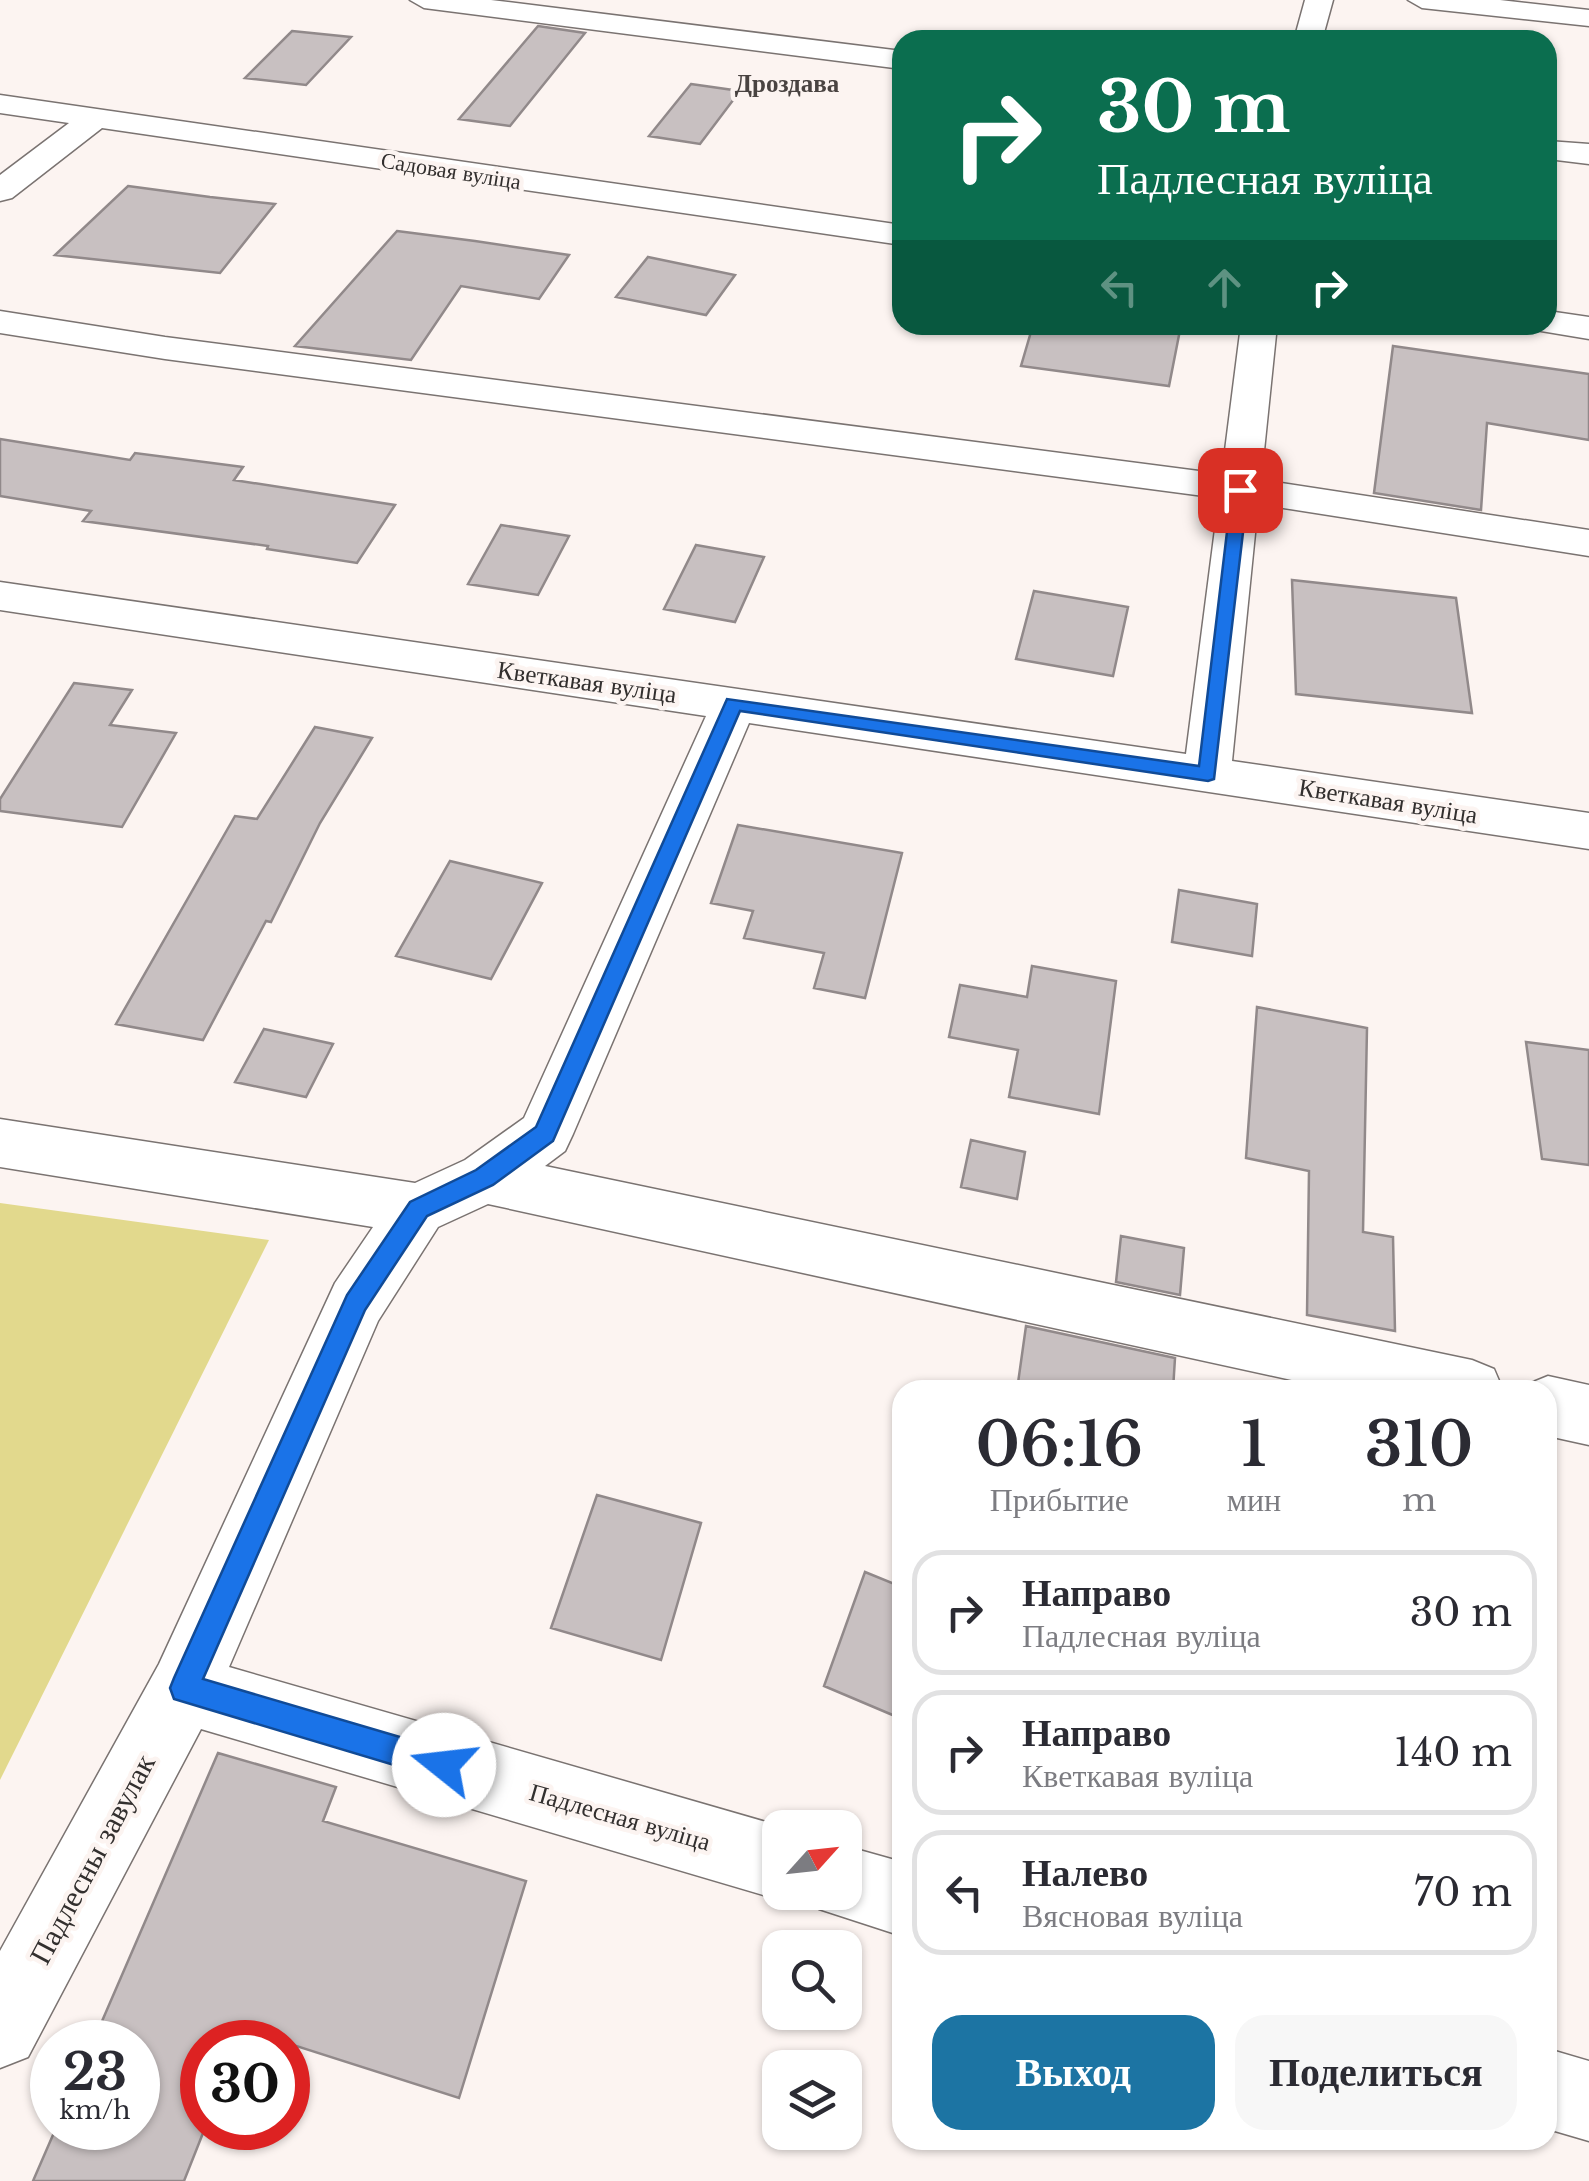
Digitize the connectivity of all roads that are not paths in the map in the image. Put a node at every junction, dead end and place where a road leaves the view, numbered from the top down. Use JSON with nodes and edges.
{"nodes":[{"id":1,"x":424,"y":0,"type":"edge"},
{"id":2,"x":1319,"y":0,"type":"edge"},
{"id":3,"x":1422,"y":0,"type":"edge"},
{"id":4,"x":1589,"y":18,"type":"edge"},
{"id":5,"x":1311,"y":30,"type":"edge"},
{"id":6,"x":892,"y":59,"type":"edge"},
{"id":7,"x":0,"y":104,"type":"edge"},
{"id":8,"x":96,"y":118,"type":"junction"},
{"id":9,"x":1557,"y":151,"type":"edge"},
{"id":10,"x":1589,"y":154,"type":"edge"},
{"id":11,"x":0,"y":190,"type":"edge"},
{"id":12,"x":892,"y":234,"type":"edge"},
{"id":13,"x":0,"y":322,"type":"edge"},
{"id":14,"x":1557,"y":323,"type":"edge"},
{"id":15,"x":1589,"y":328,"type":"edge"},
{"id":16,"x":1258,"y":335,"type":"edge"},
{"id":17,"x":1240,"y":490,"type":"junction"},
{"id":18,"x":1589,"y":543,"type":"edge"},
{"id":19,"x":0,"y":596,"type":"edge"},
{"id":20,"x":734,"y":704,"type":"junction"},
{"id":21,"x":1208,"y":774,"type":"junction"},
{"id":22,"x":1589,"y":831,"type":"edge"},
{"id":23,"x":0,"y":1143,"type":"edge"},
{"id":24,"x":484,"y":1178,"type":"junction"},
{"id":25,"x":418,"y":1209,"type":"junction"},
{"id":26,"x":1425,"y":1380,"type":"edge"},
{"id":27,"x":1557,"y":1408,"type":"edge"},
{"id":28,"x":1589,"y":1415,"type":"edge"},
{"id":29,"x":184,"y":1688,"type":"junction"},
{"id":30,"x":762,"y":1859,"type":"edge"},
{"id":31,"x":862,"y":1887,"type":"edge"},
{"id":32,"x":892,"y":1896,"type":"edge"},
{"id":33,"x":0,"y":2028,"type":"edge"},
{"id":34,"x":1557,"y":2092,"type":"edge"},
{"id":35,"x":1589,"y":2101,"type":"edge"}],
"edges":[{"from":1,"to":6,"type":"street"},
{"from":2,"to":5,"type":"street"},
{"from":3,"to":4,"type":"street"},
{"from":7,"to":8,"type":"street","name":"Садовая вуліца"},
{"from":8,"to":11,"type":"street"},
{"from":8,"to":12,"type":"street","name":"Садовая вуліца"},
{"from":9,"to":10,"type":"street"},
{"from":13,"to":17,"type":"street"},
{"from":14,"to":15,"type":"street"},
{"from":16,"to":17,"type":"street"},
{"from":17,"to":18,"type":"street"},
{"from":17,"to":21,"type":"street"},
{"from":19,"to":20,"type":"street","name":"Кветкавая вуліца"},
{"from":20,"to":21,"type":"street","name":"Кветкавая вуліца"},
{"from":20,"to":24,"type":"street"},
{"from":21,"to":22,"type":"street","name":"Кветкавая вуліца"},
{"from":23,"to":25,"type":"street"},
{"from":24,"to":25,"type":"street"},
{"from":24,"to":26,"type":"street"},
{"from":25,"to":29,"type":"street"},
{"from":27,"to":28,"type":"street"},
{"from":29,"to":30,"type":"street","name":"Падлесная вуліца"},
{"from":29,"to":33,"type":"street","name":"Падлесны завулак"},
{"from":31,"to":32,"type":"street"},
{"from":34,"to":35,"type":"street"}]}
